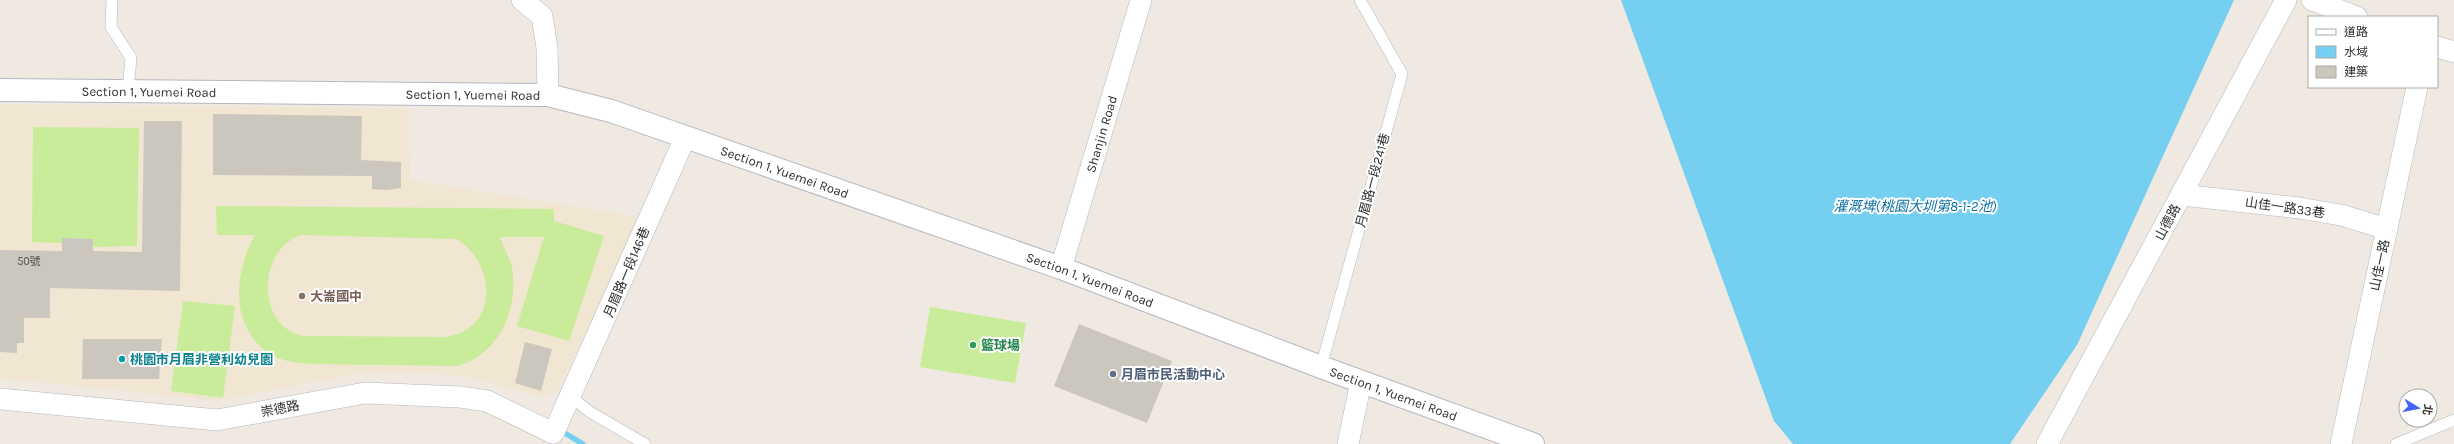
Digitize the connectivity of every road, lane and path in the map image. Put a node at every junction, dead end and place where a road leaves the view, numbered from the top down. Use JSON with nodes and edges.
{"nodes":[{"id":1,"x":112,"y":0,"type":"edge"},
{"id":2,"x":522,"y":0,"type":"edge"},
{"id":3,"x":1142,"y":0,"type":"edge"},
{"id":4,"x":1360,"y":0,"type":"edge"},
{"id":5,"x":2286,"y":0,"type":"edge"},
{"id":6,"x":2312,"y":0,"type":"edge"},
{"id":7,"x":2354,"y":16,"type":"edge"},
{"id":8,"x":2417,"y":88,"type":"edge"},
{"id":9,"x":0,"y":90,"type":"edge"},
{"id":10,"x":128,"y":91,"type":"junction"},
{"id":11,"x":548,"y":95,"type":"junction"},
{"id":12,"x":684,"y":138,"type":"junction"},
{"id":13,"x":2182,"y":195,"type":"junction"},
{"id":14,"x":2387,"y":229,"type":"junction"},
{"id":15,"x":1061,"y":268,"type":"junction"},
{"id":16,"x":1320,"y":367,"type":"junction"},
{"id":17,"x":1361,"y":382,"type":"junction"},
{"id":18,"x":0,"y":399,"type":"edge"},
{"id":19,"x":569,"y":401,"type":"junction"},
{"id":20,"x":2454,"y":420,"type":"edge"},
{"id":21,"x":553,"y":436,"type":"edge"},
{"id":22,"x":645,"y":444,"type":"edge"},
{"id":23,"x":1348,"y":444,"type":"edge"},
{"id":24,"x":1533,"y":444,"type":"edge"},
{"id":25,"x":2047,"y":444,"type":"edge"},
{"id":26,"x":2341,"y":444,"type":"edge"},
{"id":27,"x":2396,"y":444,"type":"edge"}],
"edges":[{"from":1,"to":10,"type":"lane"},
{"from":2,"to":11,"type":"street"},
{"from":3,"to":15,"type":"street","name":"Shanjin Road"},
{"from":4,"to":16,"type":"lane","name":"月眉路一段241巷"},
{"from":5,"to":13,"type":"street","name":"山德路"},
{"from":6,"to":7,"type":"street"},
{"from":8,"to":14,"type":"street","name":"山佳一路"},
{"from":9,"to":10,"type":"street","name":"Section 1, Yuemei Road"},
{"from":10,"to":11,"type":"street","name":"Section 1, Yuemei Road"},
{"from":11,"to":12,"type":"street","name":"Section 1, Yuemei Road"},
{"from":12,"to":15,"type":"street","name":"Section 1, Yuemei Road"},
{"from":12,"to":19,"type":"street","name":"月眉路一段146巷"},
{"from":13,"to":14,"type":"street","name":"山佳一路33巷"},
{"from":13,"to":25,"type":"street","name":"山德路"},
{"from":14,"to":26,"type":"street","name":"山佳一路"},
{"from":15,"to":16,"type":"street","name":"Section 1, Yuemei Road"},
{"from":16,"to":17,"type":"street","name":"Section 1, Yuemei Road"},
{"from":17,"to":23,"type":"street"},
{"from":17,"to":24,"type":"street","name":"Section 1, Yuemei Road"},
{"from":18,"to":21,"type":"street","name":"崇德路"},
{"from":19,"to":21,"type":"street","name":"月眉路一段146巷"},
{"from":19,"to":22,"type":"lane"},
{"from":20,"to":27,"type":"lane"}]}
